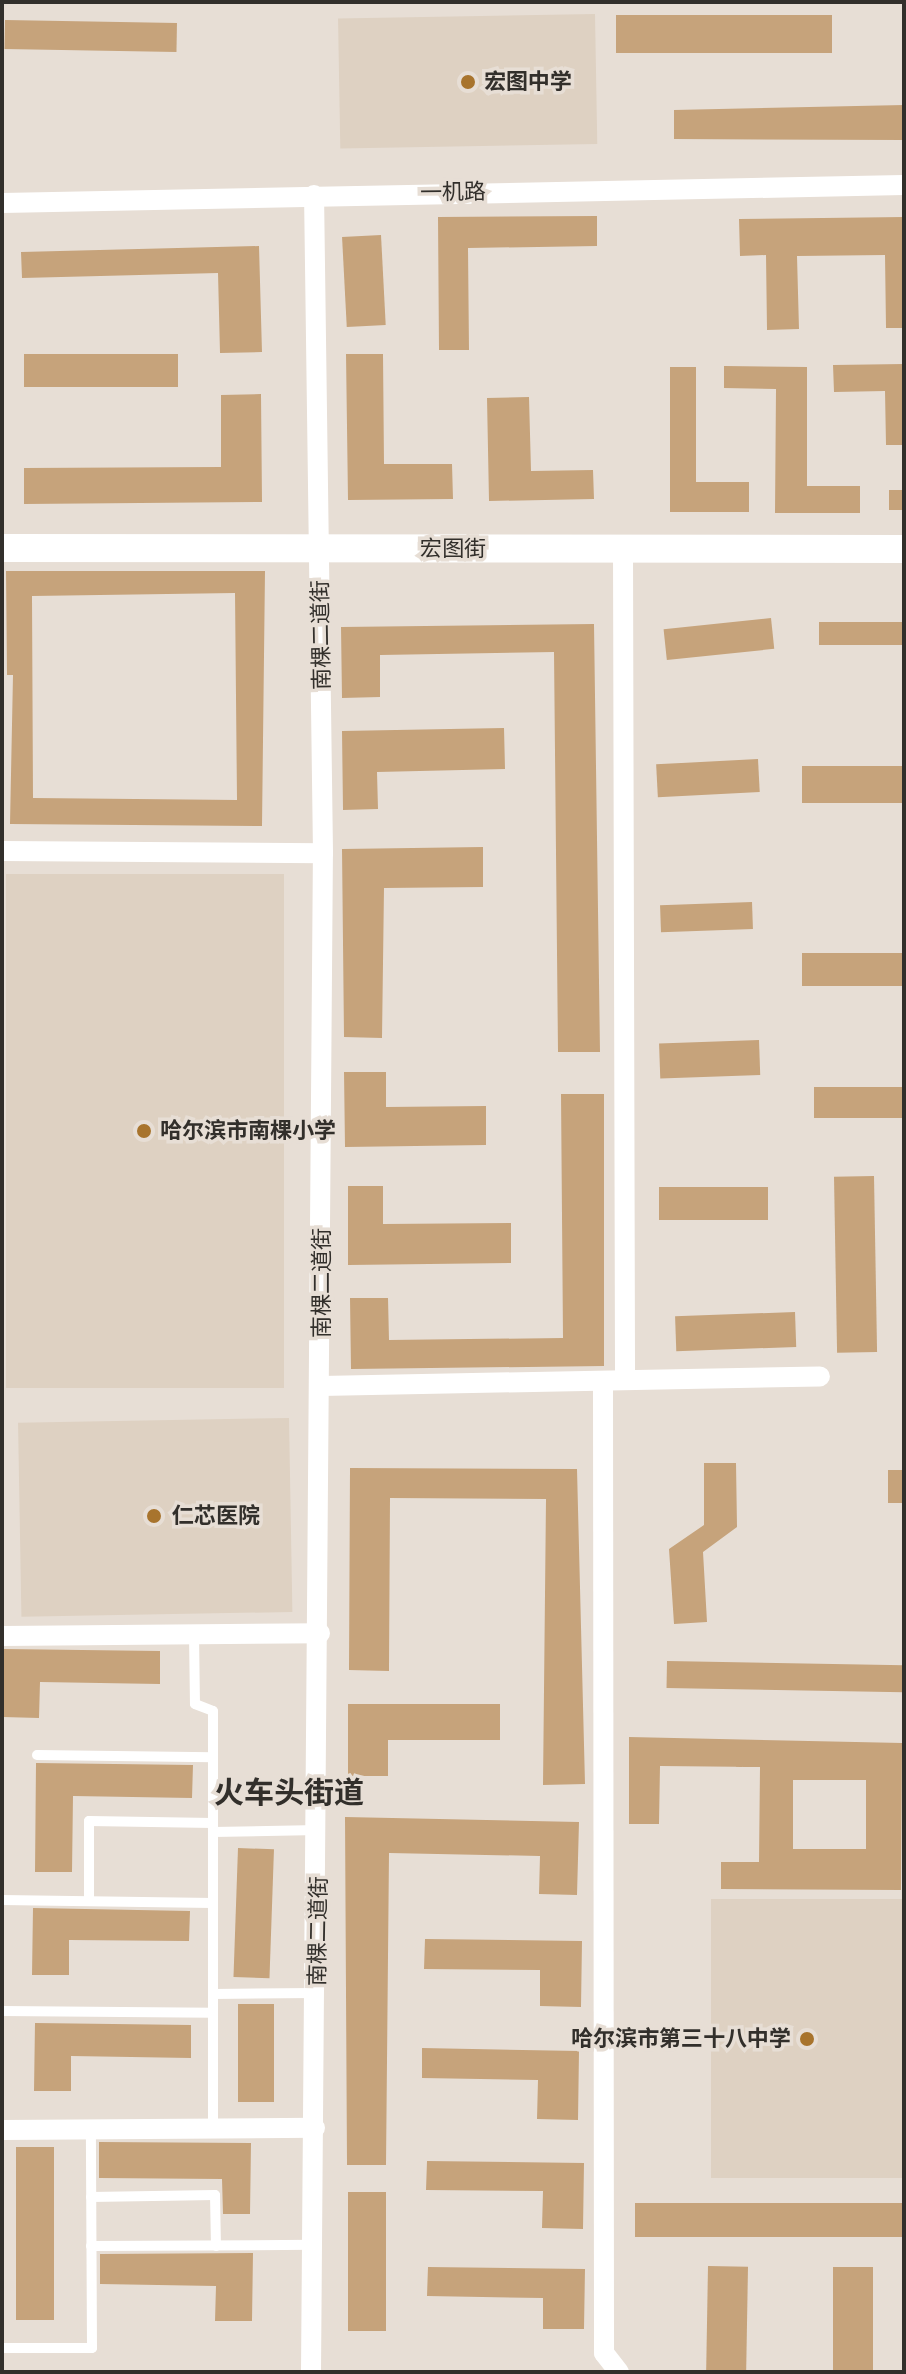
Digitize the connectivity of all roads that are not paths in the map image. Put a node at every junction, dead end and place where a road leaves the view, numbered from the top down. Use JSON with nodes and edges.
{"nodes":[{"id":1,"x":904,"y":185,"type":"edge"},
{"id":2,"x":314,"y":195,"type":"junction"},
{"id":3,"x":2,"y":203,"type":"edge"},
{"id":4,"x":2,"y":548,"type":"edge"},
{"id":5,"x":320,"y":549,"type":"junction"},
{"id":6,"x":623,"y":549,"type":"junction"},
{"id":7,"x":904,"y":549,"type":"edge"},
{"id":8,"x":2,"y":851,"type":"edge"},
{"id":9,"x":323,"y":853,"type":"junction"},
{"id":10,"x":820,"y":1376,"type":"dead end"},
{"id":11,"x":625,"y":1380,"type":"junction"},
{"id":12,"x":603,"y":1381,"type":"junction"},
{"id":13,"x":321,"y":1386,"type":"junction"},
{"id":14,"x":320,"y":1633,"type":"junction"},
{"id":15,"x":194,"y":1634,"type":"junction"},
{"id":16,"x":2,"y":1636,"type":"edge"},
{"id":17,"x":37,"y":1755,"type":"dead end"},
{"id":18,"x":213,"y":1757,"type":"junction"},
{"id":19,"x":213,"y":1827,"type":"junction"},
{"id":20,"x":319,"y":1830,"type":"junction"},
{"id":21,"x":2,"y":1900,"type":"edge"},
{"id":22,"x":89,"y":1901,"type":"junction"},
{"id":23,"x":213,"y":1903,"type":"junction"},
{"id":24,"x":317,"y":1993,"type":"junction"},
{"id":25,"x":213,"y":1994,"type":"junction"},
{"id":26,"x":2,"y":2011,"type":"edge"},
{"id":27,"x":213,"y":2013,"type":"junction"},
{"id":28,"x":315,"y":2128,"type":"junction"},
{"id":29,"x":213,"y":2129,"type":"junction"},
{"id":30,"x":2,"y":2130,"type":"edge"},
{"id":31,"x":91,"y":2130,"type":"junction"},
{"id":32,"x":91,"y":2197,"type":"junction"},
{"id":33,"x":313,"y":2245,"type":"junction"},
{"id":34,"x":91,"y":2246,"type":"junction"},
{"id":35,"x":216,"y":2246,"type":"junction"},
{"id":36,"x":2,"y":2348,"type":"edge"},
{"id":37,"x":311,"y":2372,"type":"edge"},
{"id":38,"x":619,"y":2372,"type":"edge"}],
"edges":[{"from":1,"to":2,"type":"street","name":"一机路"},
{"from":2,"to":3,"type":"street","name":"一机路"},
{"from":2,"to":5,"type":"street","name":"南棵二道街"},
{"from":4,"to":5,"type":"street","name":"宏图街"},
{"from":5,"to":6,"type":"street","name":"宏图街"},
{"from":5,"to":9,"type":"street","name":"南棵二道街"},
{"from":6,"to":7,"type":"street","name":"宏图街"},
{"from":6,"to":11,"type":"street"},
{"from":8,"to":9,"type":"street"},
{"from":9,"to":13,"type":"street","name":"南棵二道街"},
{"from":10,"to":11,"type":"street"},
{"from":11,"to":12,"type":"street"},
{"from":12,"to":13,"type":"street"},
{"from":12,"to":38,"type":"street"},
{"from":13,"to":14,"type":"street","name":"南棵二道街"},
{"from":14,"to":15,"type":"street"},
{"from":14,"to":20,"type":"street","name":"南棵二道街"},
{"from":15,"to":16,"type":"street"},
{"from":15,"to":18,"type":"lane"},
{"from":17,"to":18,"type":"lane"},
{"from":18,"to":19,"type":"lane"},
{"from":19,"to":20,"type":"lane"},
{"from":19,"to":22,"type":"lane"},
{"from":19,"to":23,"type":"lane"},
{"from":20,"to":24,"type":"street","name":"南棵二道街"},
{"from":21,"to":22,"type":"lane"},
{"from":22,"to":23,"type":"lane"},
{"from":23,"to":25,"type":"lane"},
{"from":24,"to":25,"type":"lane"},
{"from":24,"to":28,"type":"street","name":"南棵二道街"},
{"from":25,"to":27,"type":"lane"},
{"from":26,"to":27,"type":"lane"},
{"from":27,"to":29,"type":"lane"},
{"from":28,"to":29,"type":"street"},
{"from":28,"to":33,"type":"street","name":"南棵二道街"},
{"from":29,"to":31,"type":"street"},
{"from":30,"to":31,"type":"street"},
{"from":31,"to":32,"type":"lane"},
{"from":32,"to":34,"type":"lane"},
{"from":32,"to":35,"type":"lane"},
{"from":33,"to":35,"type":"lane"},
{"from":33,"to":37,"type":"street","name":"南棵二道街"},
{"from":34,"to":35,"type":"lane"},
{"from":34,"to":36,"type":"lane"}]}
